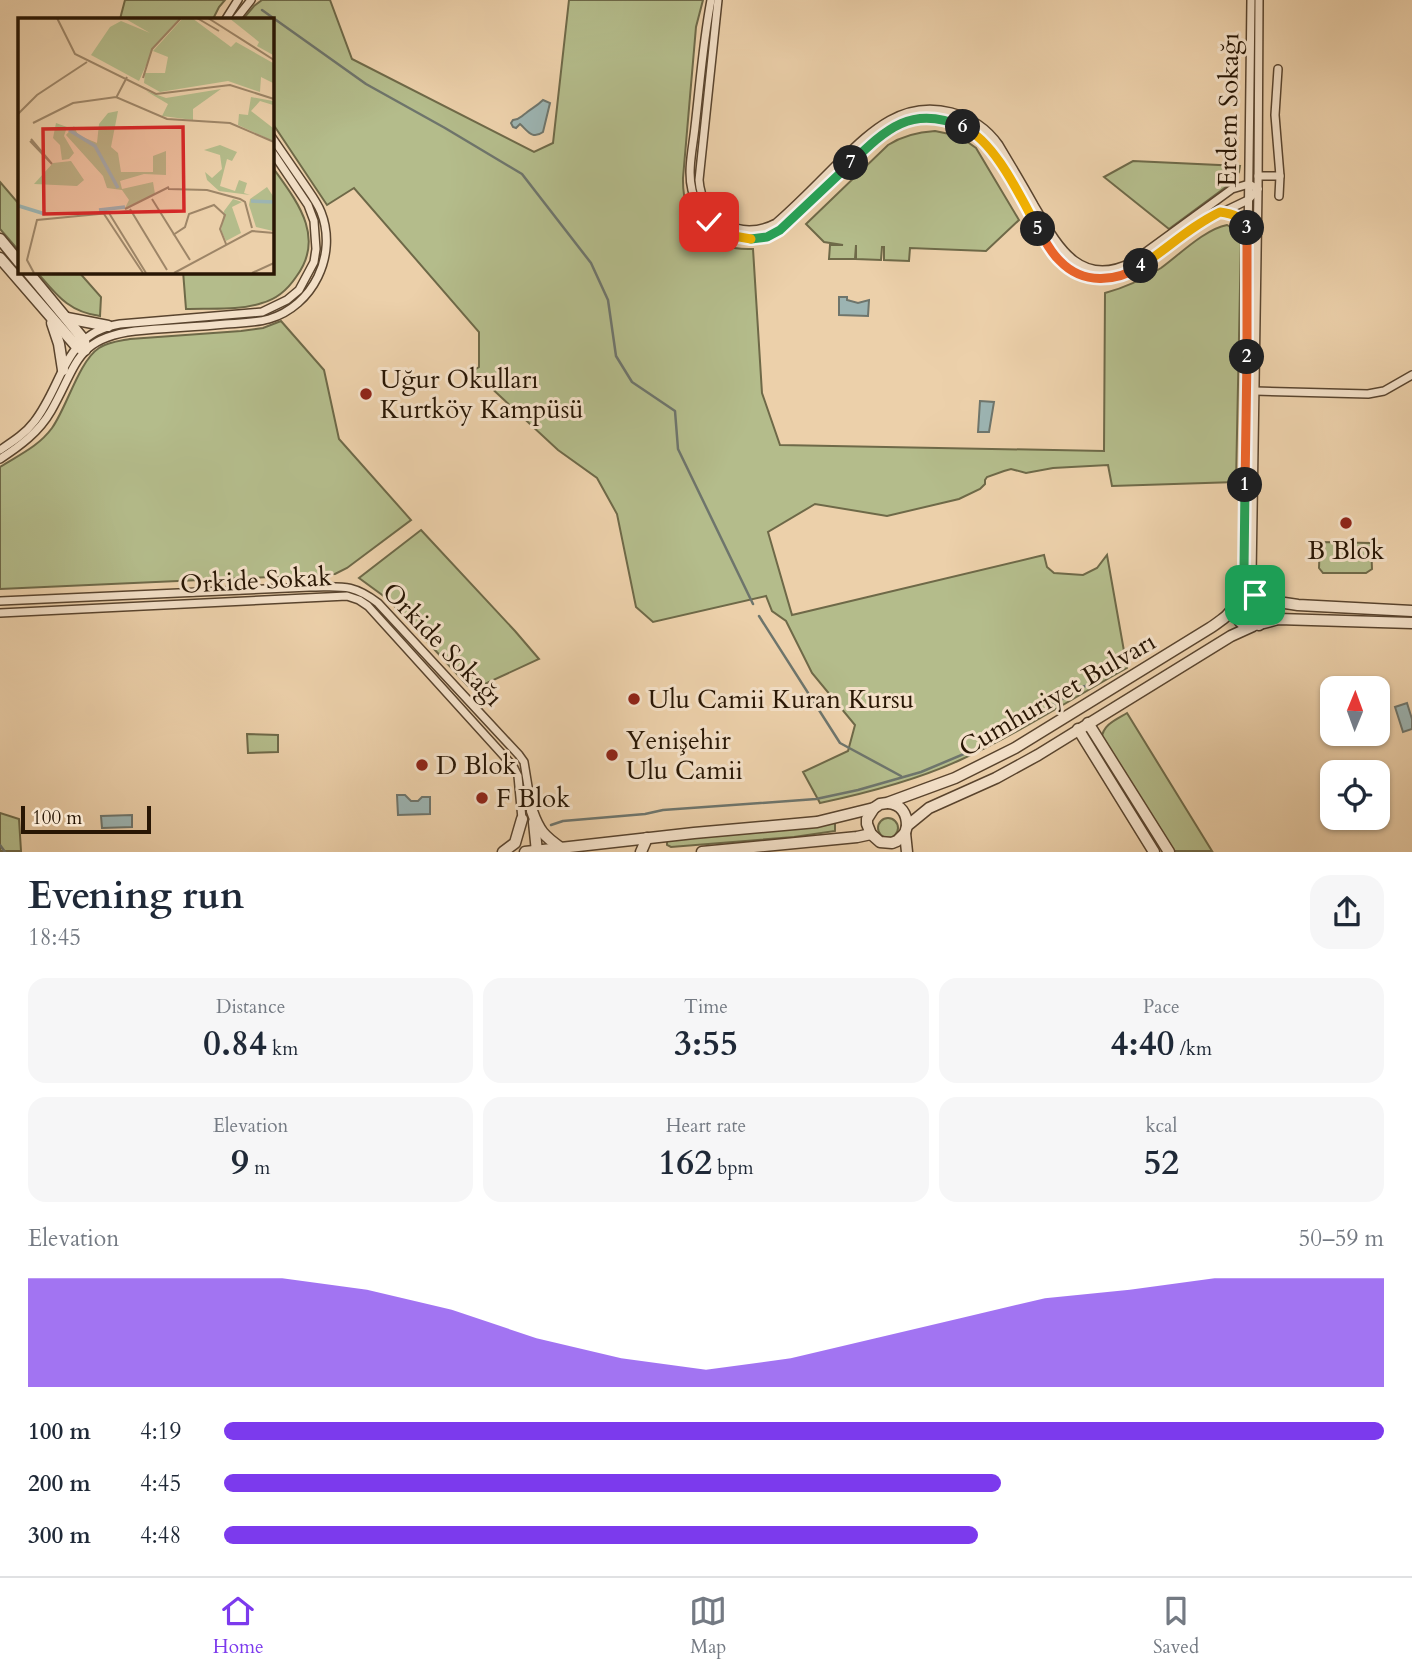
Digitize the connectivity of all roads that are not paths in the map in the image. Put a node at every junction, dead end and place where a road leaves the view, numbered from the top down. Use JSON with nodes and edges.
{"nodes":[{"id":1,"x":238,"y":0,"type":"edge"},
{"id":2,"x":251,"y":0,"type":"edge"},
{"id":3,"x":711,"y":0,"type":"edge"},
{"id":4,"x":718,"y":0,"type":"edge"},
{"id":5,"x":1251,"y":0,"type":"edge"},
{"id":6,"x":1259,"y":0,"type":"edge"},
{"id":7,"x":227,"y":18,"type":"edge"},
{"id":8,"x":237,"y":18,"type":"edge"},
{"id":9,"x":1278,"y":69,"type":"dead end"},
{"id":10,"x":273,"y":139,"type":"edge"},
{"id":11,"x":273,"y":153,"type":"edge"},
{"id":12,"x":1258,"y":176,"type":"junction"},
{"id":13,"x":1280,"y":176,"type":"junction"},
{"id":14,"x":1248,"y":184,"type":"junction"},
{"id":15,"x":1258,"y":189,"type":"junction"},
{"id":16,"x":1279,"y":196,"type":"dead end"},
{"id":17,"x":1248,"y":200,"type":"junction"},
{"id":18,"x":1220,"y":212,"type":"junction"},
{"id":19,"x":1248,"y":229,"type":"junction"},
{"id":20,"x":0,"y":239,"type":"edge"},
{"id":21,"x":18,"y":260,"type":"edge"},
{"id":22,"x":3,"y":262,"type":"edge"},
{"id":23,"x":29,"y":273,"type":"edge"},
{"id":24,"x":50,"y":316,"type":"junction"},
{"id":25,"x":66,"y":318,"type":"junction"},
{"id":26,"x":108,"y":326,"type":"junction"},
{"id":27,"x":82,"y":346,"type":"junction"},
{"id":28,"x":63,"y":370,"type":"junction"},
{"id":29,"x":1412,"y":375,"type":"edge"},
{"id":30,"x":1255,"y":391,"type":"junction"},
{"id":31,"x":0,"y":450,"type":"edge"},
{"id":32,"x":0,"y":459,"type":"edge"},
{"id":33,"x":139,"y":595,"type":"junction"},
{"id":34,"x":1263,"y":598,"type":"junction"},
{"id":35,"x":0,"y":601,"type":"edge"},
{"id":36,"x":1240,"y":601,"type":"junction"},
{"id":37,"x":140,"y":607,"type":"junction"},
{"id":38,"x":1345,"y":608,"type":"junction"},
{"id":39,"x":1412,"y":611,"type":"edge"},
{"id":40,"x":0,"y":613,"type":"edge"},
{"id":41,"x":1345,"y":621,"type":"junction"},
{"id":42,"x":1412,"y":624,"type":"edge"},
{"id":43,"x":1256,"y":626,"type":"junction"},
{"id":44,"x":1071,"y":712,"type":"junction"},
{"id":45,"x":1082,"y":726,"type":"junction"},
{"id":46,"x":887,"y":803,"type":"junction"},
{"id":47,"x":874,"y":808,"type":"junction"},
{"id":48,"x":532,"y":811,"type":"junction"},
{"id":49,"x":522,"y":819,"type":"junction"},
{"id":50,"x":906,"y":829,"type":"junction"},
{"id":51,"x":873,"y":836,"type":"junction"},
{"id":52,"x":647,"y":838,"type":"junction"},
{"id":53,"x":561,"y":848,"type":"junction"},
{"id":54,"x":537,"y":851,"type":"edge"},
{"id":55,"x":703,"y":851,"type":"edge"},
{"id":56,"x":503,"y":852,"type":"edge"},
{"id":57,"x":525,"y":852,"type":"edge"},
{"id":58,"x":641,"y":852,"type":"edge"},
{"id":59,"x":649,"y":852,"type":"edge"},
{"id":60,"x":885,"y":852,"type":"edge"},
{"id":61,"x":907,"y":852,"type":"edge"},
{"id":62,"x":1154,"y":852,"type":"edge"},
{"id":63,"x":1169,"y":852,"type":"edge"}],
"edges":[{"from":1,"to":7,"type":"street"},
{"from":2,"to":8,"type":"street"},
{"from":3,"to":18,"type":"street"},
{"from":4,"to":14,"type":"street"},
{"from":5,"to":14,"type":"street","name":"Erdem Sokağı"},
{"from":6,"to":12,"type":"street","name":"Erdem Sokağı"},
{"from":9,"to":13,"type":"street"},
{"from":10,"to":27,"type":"street"},
{"from":11,"to":26,"type":"street"},
{"from":12,"to":13,"type":"street"},
{"from":12,"to":15,"type":"street","name":"Erdem Sokağı"},
{"from":13,"to":16,"type":"street"},
{"from":14,"to":15,"type":"street"},
{"from":14,"to":17,"type":"street","name":"Erdem Sokağı"},
{"from":15,"to":17,"type":"street"},
{"from":15,"to":30,"type":"street","name":"Erdem Sokağı"},
{"from":17,"to":18,"type":"street"},
{"from":17,"to":19,"type":"street","name":"Erdem Sokağı"},
{"from":18,"to":19,"type":"street"},
{"from":19,"to":36,"type":"street","name":"Erdem Sokağı"},
{"from":20,"to":21,"type":"street"},
{"from":21,"to":22,"type":"street"},
{"from":22,"to":24,"type":"street"},
{"from":23,"to":25,"type":"street"},
{"from":24,"to":27,"type":"street"},
{"from":24,"to":28,"type":"street"},
{"from":25,"to":26,"type":"street"},
{"from":25,"to":27,"type":"street"},
{"from":26,"to":27,"type":"street"},
{"from":27,"to":28,"type":"street"},
{"from":27,"to":32,"type":"street"},
{"from":28,"to":31,"type":"street"},
{"from":29,"to":30,"type":"street"},
{"from":30,"to":34,"type":"street","name":"Erdem Sokağı"},
{"from":33,"to":35,"type":"street","name":"Orkide Sokağı"},
{"from":33,"to":37,"type":"street"},
{"from":33,"to":48,"type":"street","name":"Orkide Sokağı"},
{"from":34,"to":36,"type":"street"},
{"from":34,"to":38,"type":"street"},
{"from":34,"to":43,"type":"street"},
{"from":36,"to":43,"type":"street"},
{"from":36,"to":44,"type":"street","name":"Cumhuriyet Bulvarı"},
{"from":37,"to":40,"type":"street","name":"Orkide Sokak"},
{"from":37,"to":49,"type":"street","name":"Orkide Sokak"},
{"from":38,"to":39,"type":"street"},
{"from":38,"to":41,"type":"street"},
{"from":41,"to":42,"type":"street","name":"Cumhuriyet Bulvarı"},
{"from":41,"to":43,"type":"street","name":"Cumhuriyet Bulvarı"},
{"from":43,"to":45,"type":"street","name":"Cumhuriyet Bulvarı"},
{"from":44,"to":45,"type":"street"},
{"from":44,"to":46,"type":"street","name":"Cumhuriyet Bulvarı"},
{"from":45,"to":50,"type":"street","name":"Cumhuriyet Bulvarı"},
{"from":45,"to":62,"type":"street"},
{"from":45,"to":63,"type":"street"},
{"from":46,"to":47,"type":"street","name":"Cumhuriyet Bulvarı"},
{"from":46,"to":50,"type":"street"},
{"from":47,"to":51,"type":"street"},
{"from":47,"to":52,"type":"street","name":"Cumhuriyet Bulvarı"},
{"from":48,"to":53,"type":"street"},
{"from":48,"to":54,"type":"street"},
{"from":49,"to":56,"type":"street"},
{"from":49,"to":57,"type":"street"},
{"from":50,"to":51,"type":"street","name":"Cumhuriyet Bulvarı"},
{"from":50,"to":61,"type":"street"},
{"from":51,"to":55,"type":"street","name":"Cumhuriyet Bulvarı"},
{"from":51,"to":60,"type":"street"},
{"from":52,"to":53,"type":"street","name":"Cumhuriyet Bulvarı"},
{"from":52,"to":58,"type":"street"},
{"from":52,"to":59,"type":"street"},
{"from":53,"to":54,"type":"street","name":"Cumhuriyet Bulvarı"},
{"from":54,"to":57,"type":"street","name":"Cumhuriyet Bulvarı"}]}
